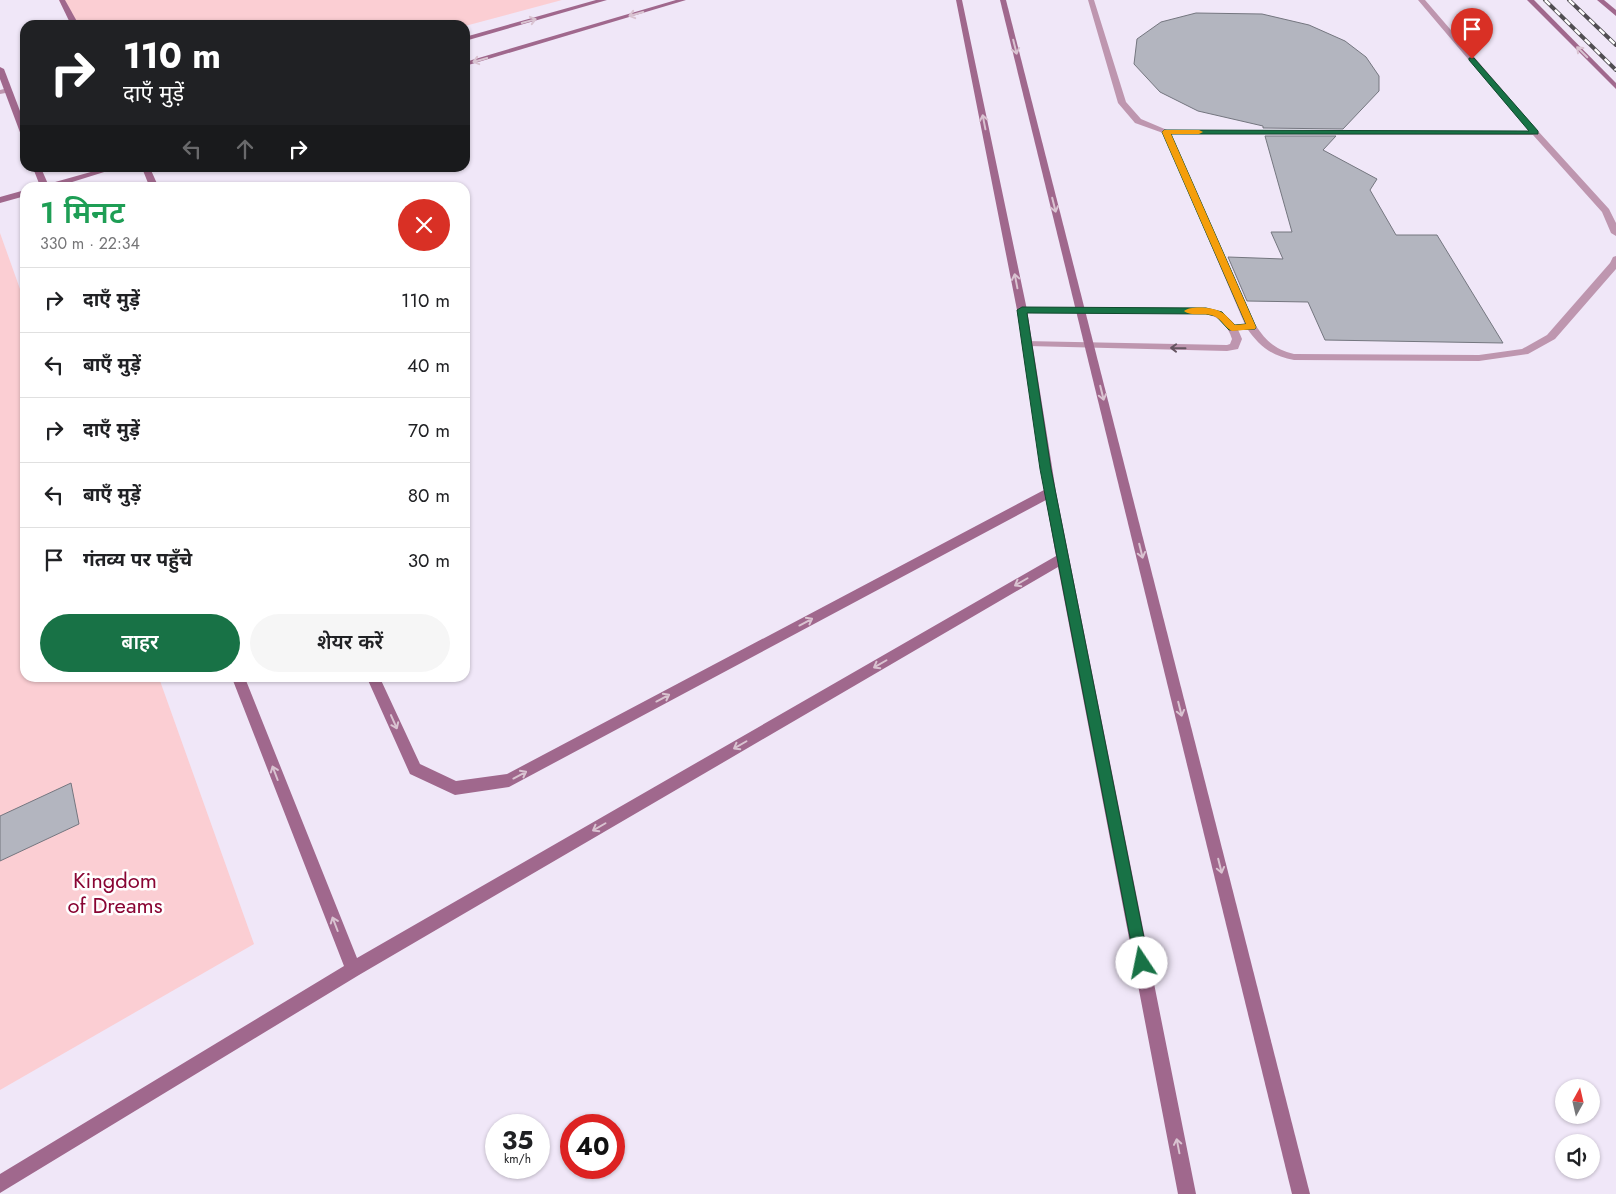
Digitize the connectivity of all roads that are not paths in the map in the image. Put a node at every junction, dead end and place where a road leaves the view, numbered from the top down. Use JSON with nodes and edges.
{"nodes":[{"id":1,"x":62,"y":0,"type":"edge"},
{"id":2,"x":604,"y":0,"type":"edge"},
{"id":3,"x":683,"y":0,"type":"edge"},
{"id":4,"x":959,"y":0,"type":"edge"},
{"id":5,"x":1003,"y":0,"type":"edge"},
{"id":6,"x":1091,"y":0,"type":"edge"},
{"id":7,"x":1421,"y":0,"type":"edge"},
{"id":8,"x":1530,"y":0,"type":"edge"},
{"id":9,"x":1600,"y":0,"type":"edge"},
{"id":10,"x":1616,"y":14,"type":"edge"},
{"id":11,"x":72,"y":20,"type":"edge"},
{"id":12,"x":470,"y":38,"type":"edge"},
{"id":13,"x":470,"y":63,"type":"edge"},
{"id":14,"x":0,"y":69,"type":"edge"},
{"id":15,"x":1616,"y":87,"type":"edge"},
{"id":16,"x":4,"y":91,"type":"edge"},
{"id":17,"x":20,"y":125,"type":"edge"},
{"id":18,"x":1166,"y":132,"type":"junction"},
{"id":19,"x":1535,"y":133,"type":"junction"},
{"id":20,"x":98,"y":172,"type":"edge"},
{"id":21,"x":62,"y":182,"type":"edge"},
{"id":22,"x":20,"y":194,"type":"edge"},
{"id":23,"x":0,"y":200,"type":"edge"},
{"id":24,"x":1616,"y":233,"type":"edge"},
{"id":25,"x":1616,"y":259,"type":"edge"},
{"id":26,"x":1022,"y":310,"type":"junction"},
{"id":27,"x":1080,"y":311,"type":"junction"},
{"id":28,"x":1252,"y":327,"type":"junction"},
{"id":29,"x":1232,"y":328,"type":"junction"},
{"id":30,"x":1028,"y":343,"type":"junction"},
{"id":31,"x":1090,"y":346,"type":"junction"},
{"id":32,"x":1050,"y":492,"type":"junction"},
{"id":33,"x":1063,"y":558,"type":"junction"},
{"id":34,"x":240,"y":682,"type":"edge"},
{"id":35,"x":376,"y":682,"type":"edge"},
{"id":36,"x":353,"y":969,"type":"junction"},
{"id":37,"x":0,"y":1184,"type":"edge"},
{"id":38,"x":1187,"y":1194,"type":"edge"},
{"id":39,"x":1302,"y":1194,"type":"edge"}],
"edges":[{"from":1,"to":11,"type":"street"},
{"from":12,"to":2,"type":"street","one_way":true},
{"from":3,"to":13,"type":"street","one_way":true},
{"from":26,"to":4,"type":"street","one_way":true},
{"from":5,"to":27,"type":"street","one_way":true},
{"from":6,"to":18,"type":"lane"},
{"from":7,"to":19,"type":"lane"},
{"from":15,"to":8,"type":"street","one_way":true},
{"from":9,"to":10,"type":"street"},
{"from":14,"to":16,"type":"street"},
{"from":16,"to":17,"type":"street"},
{"from":18,"to":19,"type":"lane"},
{"from":18,"to":28,"type":"lane"},
{"from":19,"to":24,"type":"lane"},
{"from":20,"to":21,"type":"street"},
{"from":22,"to":23,"type":"street"},
{"from":25,"to":28,"type":"lane"},
{"from":26,"to":27,"type":"lane"},
{"from":26,"to":30,"type":"street"},
{"from":27,"to":29,"type":"lane"},
{"from":27,"to":31,"type":"street"},
{"from":28,"to":29,"type":"lane"},
{"from":29,"to":31,"type":"lane","one_way":true},
{"from":30,"to":31,"type":"lane"},
{"from":30,"to":32,"type":"street"},
{"from":31,"to":39,"type":"street","one_way":true},
{"from":32,"to":33,"type":"street"},
{"from":35,"to":32,"type":"street","one_way":true},
{"from":33,"to":36,"type":"street","one_way":true},
{"from":38,"to":33,"type":"street","one_way":true},
{"from":36,"to":34,"type":"street","one_way":true},
{"from":36,"to":37,"type":"street"}]}
